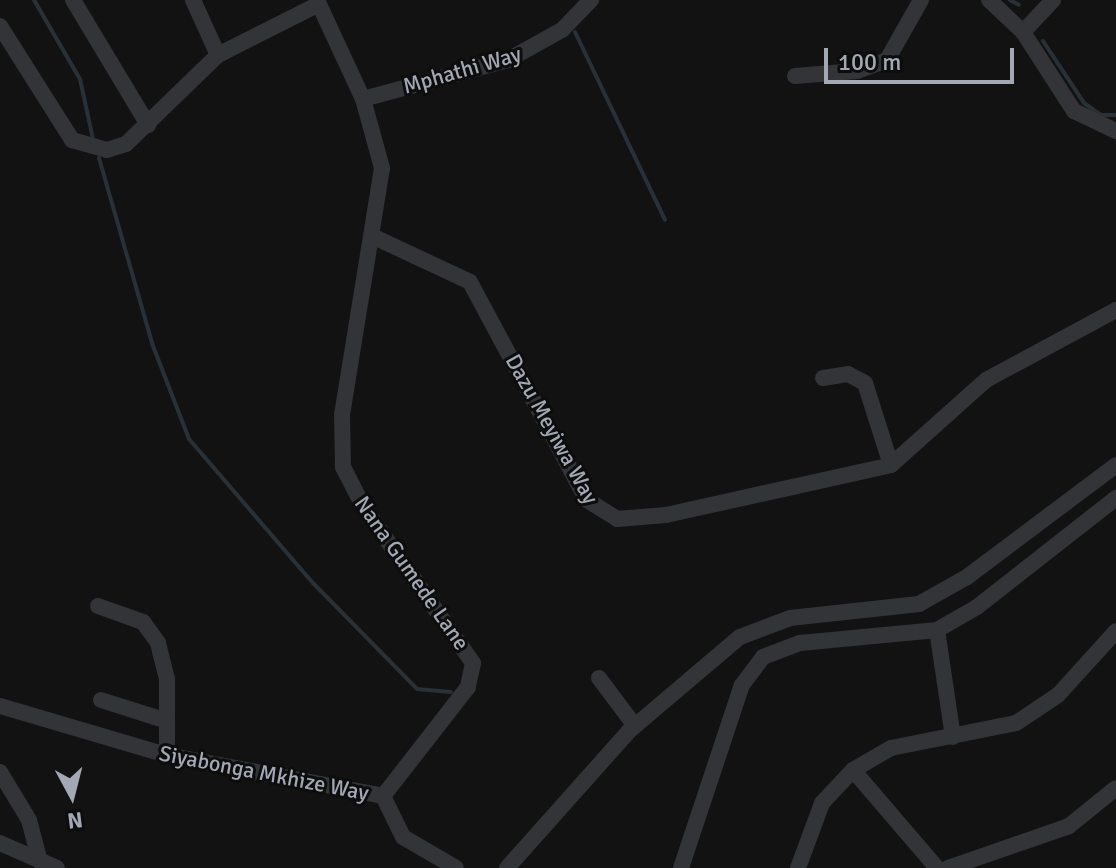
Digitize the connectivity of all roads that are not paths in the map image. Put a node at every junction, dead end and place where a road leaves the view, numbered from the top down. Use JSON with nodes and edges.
{"nodes":[{"id":1,"x":73,"y":0,"type":"edge"},
{"id":2,"x":193,"y":0,"type":"edge"},
{"id":3,"x":591,"y":0,"type":"edge"},
{"id":4,"x":921,"y":0,"type":"edge"},
{"id":5,"x":989,"y":0,"type":"edge"},
{"id":6,"x":1053,"y":0,"type":"edge"},
{"id":7,"x":318,"y":2,"type":"edge"},
{"id":8,"x":0,"y":26,"type":"edge"},
{"id":9,"x":1023,"y":32,"type":"junction"},
{"id":10,"x":218,"y":55,"type":"junction"},
{"id":11,"x":795,"y":76,"type":"dead end"},
{"id":12,"x":363,"y":99,"type":"junction"},
{"id":13,"x":148,"y":125,"type":"junction"},
{"id":14,"x":1116,"y":131,"type":"edge"},
{"id":15,"x":372,"y":236,"type":"junction"},
{"id":16,"x":1116,"y":310,"type":"edge"},
{"id":17,"x":823,"y":378,"type":"dead end"},
{"id":18,"x":891,"y":465,"type":"junction"},
{"id":19,"x":1116,"y":465,"type":"edge"},
{"id":20,"x":1116,"y":498,"type":"edge"},
{"id":21,"x":98,"y":606,"type":"dead end"},
{"id":22,"x":937,"y":630,"type":"junction"},
{"id":23,"x":1116,"y":631,"type":"edge"},
{"id":24,"x":473,"y":675,"type":"joint"},
{"id":25,"x":599,"y":678,"type":"dead end"},
{"id":26,"x":101,"y":700,"type":"dead end"},
{"id":27,"x":0,"y":706,"type":"edge"},
{"id":28,"x":167,"y":721,"type":"junction"},
{"id":29,"x":635,"y":726,"type":"junction"},
{"id":30,"x":953,"y":737,"type":"junction"},
{"id":31,"x":167,"y":755,"type":"junction"},
{"id":32,"x":853,"y":770,"type":"junction"},
{"id":33,"x":0,"y":772,"type":"edge"},
{"id":34,"x":1116,"y":788,"type":"edge"},
{"id":35,"x":383,"y":796,"type":"junction"},
{"id":36,"x":0,"y":843,"type":"edge"},
{"id":37,"x":40,"y":862,"type":"junction"},
{"id":38,"x":57,"y":868,"type":"edge"},
{"id":39,"x":456,"y":868,"type":"edge"},
{"id":40,"x":507,"y":868,"type":"edge"},
{"id":41,"x":681,"y":868,"type":"edge"},
{"id":42,"x":798,"y":868,"type":"edge"},
{"id":43,"x":937,"y":868,"type":"edge"},
{"id":44,"x":948,"y":868,"type":"edge"}],
"edges":[{"from":1,"to":13,"type":"street"},
{"from":2,"to":10,"type":"street"},
{"from":3,"to":12,"type":"street","name":"Mphathi Way"},
{"from":4,"to":11,"type":"street"},
{"from":5,"to":9,"type":"street"},
{"from":6,"to":9,"type":"street"},
{"from":7,"to":10,"type":"street"},
{"from":7,"to":12,"type":"street"},
{"from":8,"to":13,"type":"street"},
{"from":9,"to":14,"type":"street"},
{"from":10,"to":13,"type":"street"},
{"from":12,"to":15,"type":"street"},
{"from":15,"to":18,"type":"street","name":"Dazu Meyiwa Way"},
{"from":15,"to":24,"type":"street","name":"Nana Gumede Lane"},
{"from":16,"to":18,"type":"street","name":"Dazu Meyiwa Way"},
{"from":17,"to":18,"type":"street"},
{"from":19,"to":29,"type":"street"},
{"from":20,"to":22,"type":"street"},
{"from":21,"to":28,"type":"street"},
{"from":22,"to":30,"type":"street"},
{"from":22,"to":41,"type":"street"},
{"from":23,"to":30,"type":"street"},
{"from":24,"to":35,"type":"street","name":"Siyabonga Mkhize Way"},
{"from":25,"to":29,"type":"street"},
{"from":26,"to":28,"type":"street"},
{"from":27,"to":31,"type":"street","name":"Siyabonga Mkhize Way"},
{"from":28,"to":31,"type":"street"},
{"from":29,"to":40,"type":"street"},
{"from":30,"to":32,"type":"street"},
{"from":31,"to":35,"type":"street","name":"Siyabonga Mkhize Way"},
{"from":32,"to":42,"type":"street"},
{"from":32,"to":43,"type":"street"},
{"from":33,"to":37,"type":"street"},
{"from":34,"to":44,"type":"street"},
{"from":35,"to":39,"type":"street"},
{"from":36,"to":37,"type":"street"},
{"from":37,"to":38,"type":"street"}]}
